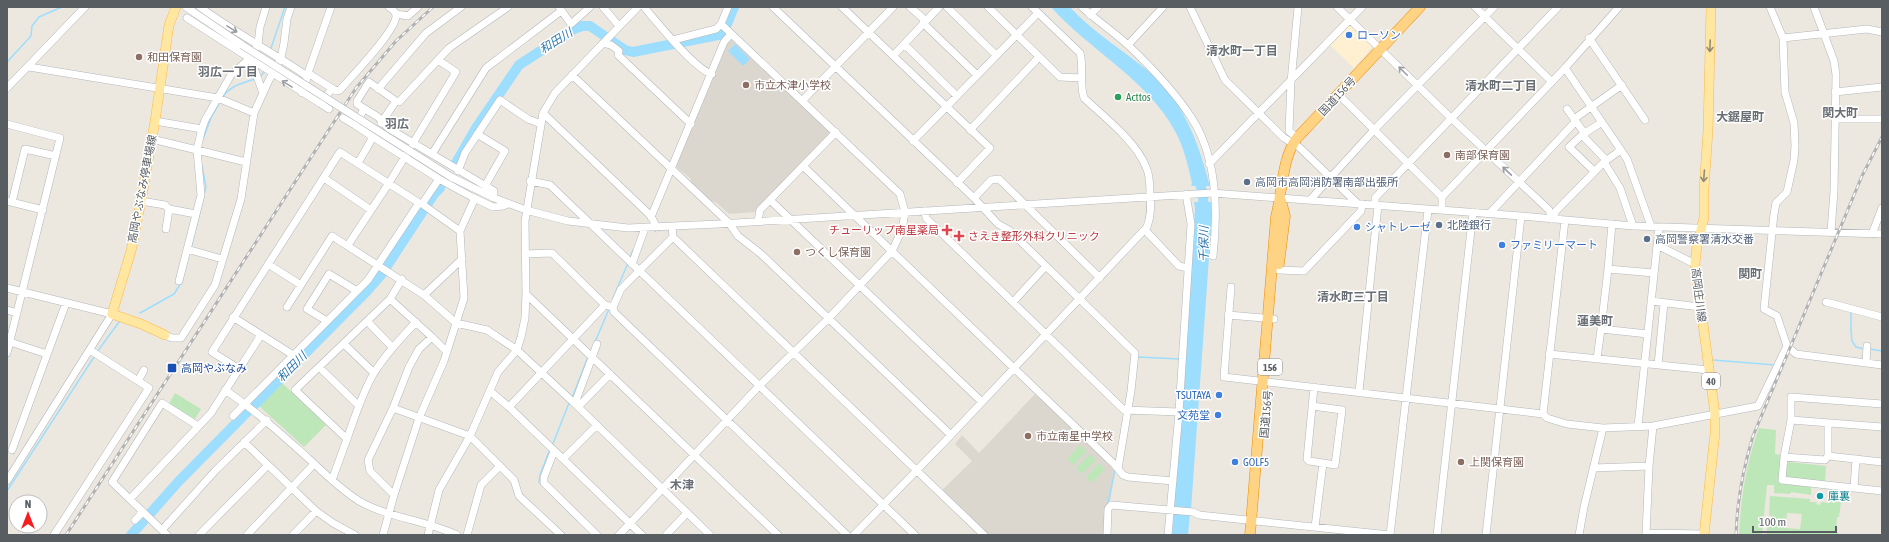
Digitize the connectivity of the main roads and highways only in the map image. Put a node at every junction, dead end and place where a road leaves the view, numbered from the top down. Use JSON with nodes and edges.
{"nodes":[{"id":1,"x":176,"y":7,"type":"edge"},
{"id":2,"x":1420,"y":7,"type":"edge"},
{"id":3,"x":1711,"y":7,"type":"edge"},
{"id":4,"x":1281,"y":199,"type":"junction"},
{"id":5,"x":1272,"y":319,"type":"junction"},
{"id":6,"x":165,"y":335,"type":"road end"},
{"id":7,"x":1255,"y":521,"type":"junction"},
{"id":8,"x":1250,"y":535,"type":"edge"},
{"id":9,"x":1257,"y":535,"type":"edge"},
{"id":10,"x":1704,"y":535,"type":"edge"}],
"edges":[{"from":1,"to":6,"type":"main road","name":"高岡やぶなみ停車場線"},
{"from":2,"to":4,"type":"highway","name":"国道156号","number":"156"},
{"from":3,"to":10,"type":"main road","name":"高岡庄川線","number":"40","one_way":true},
{"from":4,"to":5,"type":"highway","name":"国道156号","number":"156"},
{"from":4,"to":5,"type":"highway","name":"国道156号","number":"156"},
{"from":5,"to":7,"type":"highway","name":"国道156号","number":"156"},
{"from":7,"to":8,"type":"highway","name":"国道156号","number":"156"},
{"from":7,"to":9,"type":"highway","name":"国道156号","number":"156"}]}
